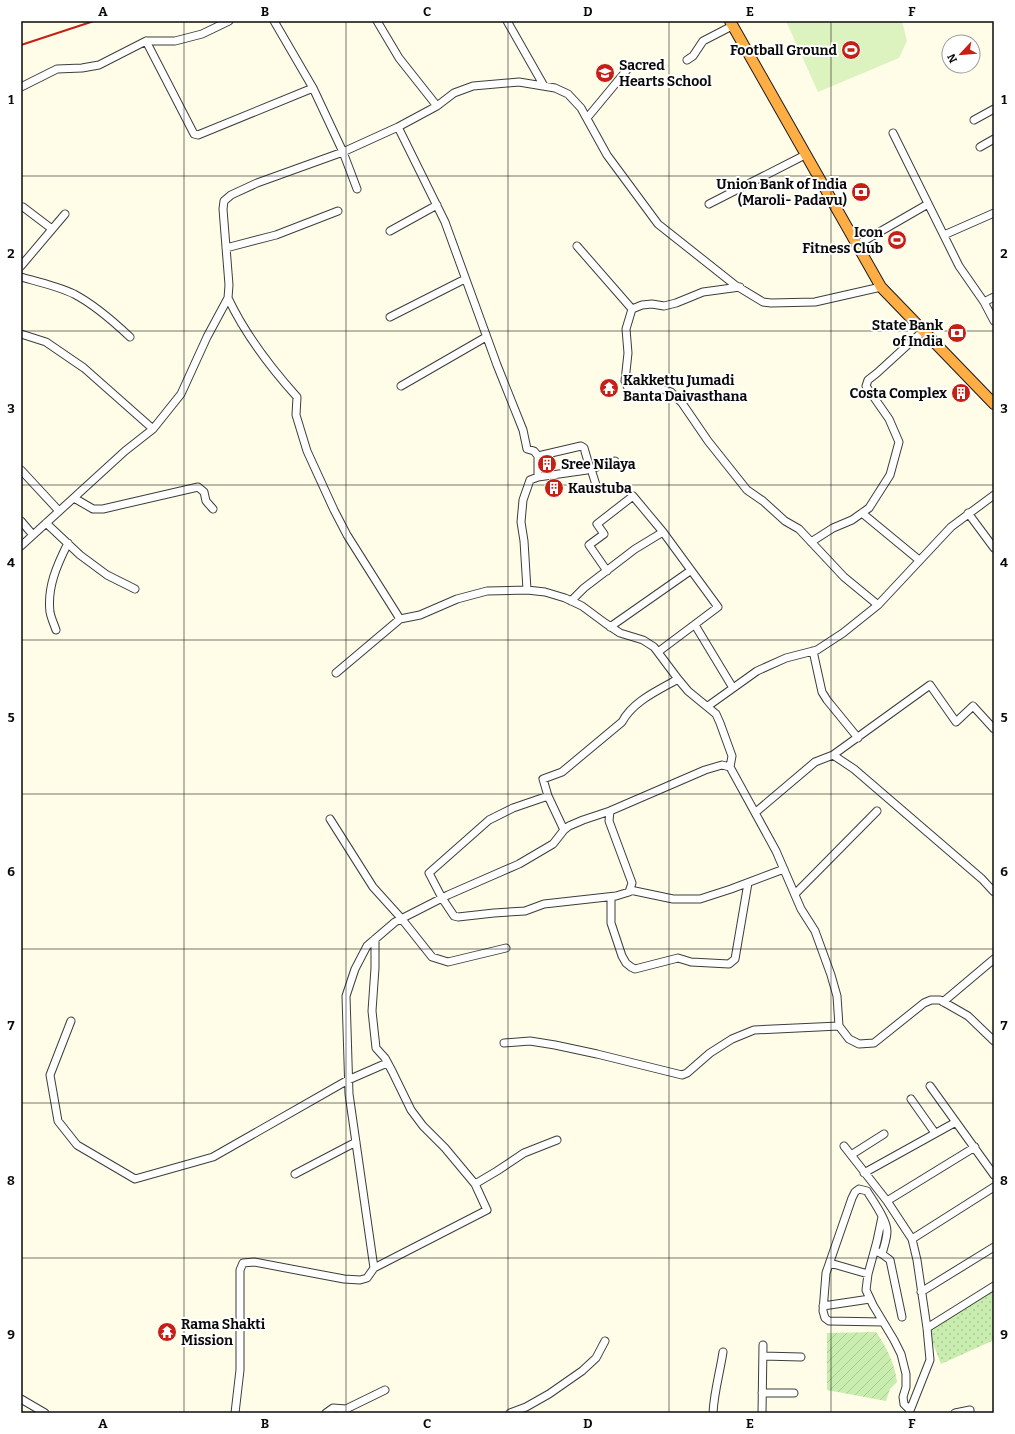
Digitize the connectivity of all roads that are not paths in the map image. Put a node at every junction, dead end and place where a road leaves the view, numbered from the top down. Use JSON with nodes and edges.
{"nodes":[{"id":1,"x":229,"y":21,"type":"edge"},
{"id":2,"x":274,"y":21,"type":"edge"},
{"id":3,"x":377,"y":21,"type":"edge"},
{"id":4,"x":507,"y":21,"type":"edge"},
{"id":5,"x":731,"y":24,"type":"edge"},
{"id":6,"x":146,"y":41,"type":"junction"},
{"id":7,"x":687,"y":60,"type":"dead end"},
{"id":8,"x":631,"y":64,"type":"dead end"},
{"id":9,"x":544,"y":86,"type":"junction"},
{"id":10,"x":21,"y":87,"type":"edge"},
{"id":11,"x":313,"y":88,"type":"junction"},
{"id":12,"x":437,"y":106,"type":"junction"},
{"id":13,"x":994,"y":109,"type":"edge"},
{"id":14,"x":587,"y":118,"type":"junction"},
{"id":15,"x":974,"y":120,"type":"dead end"},
{"id":16,"x":398,"y":127,"type":"junction"},
{"id":17,"x":893,"y":133,"type":"dead end"},
{"id":18,"x":994,"y":139,"type":"edge"},
{"id":19,"x":980,"y":147,"type":"dead end"},
{"id":20,"x":343,"y":152,"type":"junction"},
{"id":21,"x":805,"y":155,"type":"junction"},
{"id":22,"x":357,"y":189,"type":"dead end"},
{"id":23,"x":709,"y":204,"type":"dead end"},
{"id":24,"x":928,"y":204,"type":"junction"},
{"id":25,"x":437,"y":205,"type":"junction"},
{"id":26,"x":22,"y":207,"type":"dead end"},
{"id":27,"x":338,"y":211,"type":"dead end"},
{"id":28,"x":994,"y":213,"type":"edge"},
{"id":29,"x":65,"y":214,"type":"dead end"},
{"id":30,"x":52,"y":229,"type":"junction"},
{"id":31,"x":390,"y":231,"type":"dead end"},
{"id":32,"x":944,"y":235,"type":"junction"},
{"id":33,"x":857,"y":245,"type":"junction"},
{"id":34,"x":577,"y":246,"type":"dead end"},
{"id":35,"x":226,"y":248,"type":"junction"},
{"id":36,"x":21,"y":266,"type":"edge"},
{"id":37,"x":21,"y":277,"type":"edge"},
{"id":38,"x":465,"y":279,"type":"junction"},
{"id":39,"x":740,"y":287,"type":"junction"},
{"id":40,"x":881,"y":287,"type":"junction"},
{"id":41,"x":994,"y":297,"type":"edge"},
{"id":42,"x":228,"y":298,"type":"junction"},
{"id":43,"x":984,"y":302,"type":"junction"},
{"id":44,"x":632,"y":310,"type":"junction"},
{"id":45,"x":390,"y":317,"type":"dead end"},
{"id":46,"x":994,"y":321,"type":"edge"},
{"id":47,"x":922,"y":331,"type":"junction"},
{"id":48,"x":21,"y":334,"type":"edge"},
{"id":49,"x":130,"y":337,"type":"dead end"},
{"id":50,"x":486,"y":337,"type":"junction"},
{"id":51,"x":401,"y":386,"type":"dead end"},
{"id":52,"x":994,"y":404,"type":"edge"},
{"id":53,"x":153,"y":429,"type":"junction"},
{"id":54,"x":538,"y":456,"type":"junction"},
{"id":55,"x":615,"y":461,"type":"dead end"},
{"id":56,"x":590,"y":468,"type":"junction"},
{"id":57,"x":21,"y":470,"type":"edge"},
{"id":58,"x":538,"y":477,"type":"junction"},
{"id":59,"x":597,"y":488,"type":"dead end"},
{"id":60,"x":994,"y":495,"type":"edge"},
{"id":61,"x":74,"y":498,"type":"junction"},
{"id":62,"x":213,"y":509,"type":"dead end"},
{"id":63,"x":60,"y":511,"type":"junction"},
{"id":64,"x":862,"y":513,"type":"junction"},
{"id":65,"x":968,"y":513,"type":"junction"},
{"id":66,"x":21,"y":521,"type":"edge"},
{"id":67,"x":46,"y":523,"type":"junction"},
{"id":68,"x":663,"y":532,"type":"junction"},
{"id":69,"x":33,"y":535,"type":"junction"},
{"id":70,"x":811,"y":542,"type":"junction"},
{"id":71,"x":68,"y":543,"type":"junction"},
{"id":72,"x":21,"y":546,"type":"edge"},
{"id":73,"x":994,"y":548,"type":"edge"},
{"id":74,"x":920,"y":560,"type":"junction"},
{"id":75,"x":607,"y":571,"type":"junction"},
{"id":76,"x":690,"y":571,"type":"junction"},
{"id":77,"x":135,"y":589,"type":"dead end"},
{"id":78,"x":527,"y":590,"type":"junction"},
{"id":79,"x":571,"y":601,"type":"junction"},
{"id":80,"x":878,"y":605,"type":"junction"},
{"id":81,"x":400,"y":619,"type":"junction"},
{"id":82,"x":694,"y":625,"type":"junction"},
{"id":83,"x":610,"y":626,"type":"junction"},
{"id":84,"x":56,"y":630,"type":"dead end"},
{"id":85,"x":813,"y":651,"type":"junction"},
{"id":86,"x":658,"y":652,"type":"junction"},
{"id":87,"x":336,"y":673,"type":"dead end"},
{"id":88,"x":678,"y":679,"type":"junction"},
{"id":89,"x":733,"y":688,"type":"junction"},
{"id":90,"x":708,"y":706,"type":"junction"},
{"id":91,"x":994,"y":729,"type":"edge"},
{"id":92,"x":858,"y":738,"type":"junction"},
{"id":93,"x":833,"y":755,"type":"junction"},
{"id":94,"x":730,"y":767,"type":"junction"},
{"id":95,"x":548,"y":796,"type":"junction"},
{"id":96,"x":610,"y":811,"type":"junction"},
{"id":97,"x":876,"y":811,"type":"dead end"},
{"id":98,"x":756,"y":812,"type":"junction"},
{"id":99,"x":330,"y":819,"type":"dead end"},
{"id":100,"x":564,"y":830,"type":"junction"},
{"id":101,"x":784,"y":869,"type":"junction"},
{"id":102,"x":748,"y":882,"type":"junction"},
{"id":103,"x":630,"y":890,"type":"junction"},
{"id":104,"x":994,"y":892,"type":"edge"},
{"id":105,"x":795,"y":894,"type":"junction"},
{"id":106,"x":611,"y":897,"type":"junction"},
{"id":107,"x":442,"y":898,"type":"junction"},
{"id":108,"x":401,"y":918,"type":"junction"},
{"id":109,"x":375,"y":939,"type":"junction"},
{"id":110,"x":506,"y":948,"type":"dead end"},
{"id":111,"x":994,"y":959,"type":"edge"},
{"id":112,"x":943,"y":1002,"type":"junction"},
{"id":113,"x":72,"y":1021,"type":"dead end"},
{"id":114,"x":839,"y":1026,"type":"junction"},
{"id":115,"x":994,"y":1041,"type":"edge"},
{"id":116,"x":504,"y":1043,"type":"dead end"},
{"id":117,"x":388,"y":1063,"type":"junction"},
{"id":118,"x":348,"y":1080,"type":"junction"},
{"id":119,"x":930,"y":1086,"type":"dead end"},
{"id":120,"x":911,"y":1099,"type":"dead end"},
{"id":121,"x":956,"y":1122,"type":"junction"},
{"id":122,"x":935,"y":1133,"type":"junction"},
{"id":123,"x":884,"y":1134,"type":"dead end"},
{"id":124,"x":557,"y":1140,"type":"dead end"},
{"id":125,"x":356,"y":1142,"type":"junction"},
{"id":126,"x":844,"y":1146,"type":"dead end"},
{"id":127,"x":975,"y":1147,"type":"junction"},
{"id":128,"x":851,"y":1155,"type":"junction"},
{"id":129,"x":864,"y":1172,"type":"junction"},
{"id":130,"x":295,"y":1174,"type":"dead end"},
{"id":131,"x":994,"y":1175,"type":"edge"},
{"id":132,"x":475,"y":1184,"type":"junction"},
{"id":133,"x":994,"y":1187,"type":"edge"},
{"id":134,"x":887,"y":1201,"type":"junction"},
{"id":135,"x":882,"y":1217,"type":"junction"},
{"id":136,"x":912,"y":1239,"type":"junction"},
{"id":137,"x":994,"y":1247,"type":"edge"},
{"id":138,"x":874,"y":1251,"type":"junction"},
{"id":139,"x":882,"y":1254,"type":"junction"},
{"id":140,"x":830,"y":1263,"type":"junction"},
{"id":141,"x":374,"y":1268,"type":"junction"},
{"id":142,"x":868,"y":1274,"type":"junction"},
{"id":143,"x":994,"y":1286,"type":"edge"},
{"id":144,"x":921,"y":1292,"type":"junction"},
{"id":145,"x":870,"y":1299,"type":"junction"},
{"id":146,"x":824,"y":1306,"type":"junction"},
{"id":147,"x":902,"y":1317,"type":"dead end"},
{"id":148,"x":883,"y":1322,"type":"junction"},
{"id":149,"x":927,"y":1328,"type":"junction"},
{"id":150,"x":605,"y":1341,"type":"dead end"},
{"id":151,"x":763,"y":1345,"type":"dead end"},
{"id":152,"x":722,"y":1352,"type":"dead end"},
{"id":153,"x":763,"y":1356,"type":"junction"},
{"id":154,"x":801,"y":1357,"type":"dead end"},
{"id":155,"x":906,"y":1387,"type":"junction"},
{"id":156,"x":386,"y":1390,"type":"dead end"},
{"id":157,"x":762,"y":1393,"type":"junction"},
{"id":158,"x":794,"y":1393,"type":"dead end"},
{"id":159,"x":21,"y":1399,"type":"edge"},
{"id":160,"x":914,"y":1399,"type":"junction"},
{"id":161,"x":348,"y":1411,"type":"edge"},
{"id":162,"x":910,"y":1412,"type":"edge"},
{"id":163,"x":45,"y":1413,"type":"edge"},
{"id":164,"x":235,"y":1413,"type":"edge"},
{"id":165,"x":326,"y":1413,"type":"edge"},
{"id":166,"x":510,"y":1413,"type":"edge"},
{"id":167,"x":712,"y":1413,"type":"edge"},
{"id":168,"x":762,"y":1413,"type":"edge"},
{"id":169,"x":955,"y":1413,"type":"edge"},
{"id":170,"x":970,"y":1413,"type":"edge"}],
"edges":[{"from":1,"to":6,"type":"street"},
{"from":2,"to":11,"type":"street"},
{"from":3,"to":12,"type":"street"},
{"from":4,"to":9,"type":"street"},
{"from":5,"to":7,"type":"street"},
{"from":5,"to":21,"type":"highway"},
{"from":6,"to":10,"type":"street"},
{"from":6,"to":11,"type":"street"},
{"from":8,"to":14,"type":"street"},
{"from":9,"to":12,"type":"street"},
{"from":9,"to":14,"type":"street"},
{"from":11,"to":20,"type":"street"},
{"from":12,"to":16,"type":"street"},
{"from":13,"to":15,"type":"street"},
{"from":14,"to":39,"type":"street"},
{"from":16,"to":20,"type":"street"},
{"from":16,"to":25,"type":"street"},
{"from":17,"to":24,"type":"street"},
{"from":18,"to":19,"type":"street"},
{"from":20,"to":22,"type":"street"},
{"from":20,"to":35,"type":"street"},
{"from":21,"to":23,"type":"street"},
{"from":21,"to":33,"type":"highway"},
{"from":24,"to":32,"type":"street"},
{"from":24,"to":33,"type":"street"},
{"from":25,"to":31,"type":"street"},
{"from":25,"to":38,"type":"street"},
{"from":26,"to":30,"type":"street"},
{"from":27,"to":35,"type":"street"},
{"from":28,"to":32,"type":"street"},
{"from":29,"to":30,"type":"street"},
{"from":30,"to":36,"type":"street"},
{"from":32,"to":43,"type":"street"},
{"from":33,"to":40,"type":"highway"},
{"from":34,"to":44,"type":"street"},
{"from":35,"to":42,"type":"street"},
{"from":37,"to":49,"type":"street"},
{"from":38,"to":45,"type":"street"},
{"from":38,"to":50,"type":"street"},
{"from":39,"to":40,"type":"street"},
{"from":39,"to":44,"type":"street"},
{"from":40,"to":47,"type":"highway"},
{"from":41,"to":43,"type":"street"},
{"from":42,"to":53,"type":"street"},
{"from":42,"to":81,"type":"street"},
{"from":43,"to":46,"type":"street"},
{"from":44,"to":70,"type":"street"},
{"from":47,"to":52,"type":"highway"},
{"from":47,"to":64,"type":"street"},
{"from":48,"to":53,"type":"street"},
{"from":50,"to":51,"type":"street"},
{"from":50,"to":54,"type":"street"},
{"from":53,"to":61,"type":"street"},
{"from":54,"to":56,"type":"street"},
{"from":54,"to":58,"type":"street"},
{"from":55,"to":56,"type":"street"},
{"from":56,"to":58,"type":"street"},
{"from":56,"to":59,"type":"street"},
{"from":57,"to":63,"type":"street"},
{"from":58,"to":78,"type":"street"},
{"from":60,"to":65,"type":"street"},
{"from":61,"to":62,"type":"street"},
{"from":61,"to":63,"type":"street"},
{"from":63,"to":67,"type":"street"},
{"from":64,"to":70,"type":"street"},
{"from":64,"to":74,"type":"street"},
{"from":65,"to":73,"type":"street"},
{"from":65,"to":74,"type":"street"},
{"from":66,"to":69,"type":"street"},
{"from":67,"to":69,"type":"street"},
{"from":67,"to":71,"type":"street"},
{"from":68,"to":75,"type":"street"},
{"from":68,"to":75,"type":"street"},
{"from":68,"to":76,"type":"street"},
{"from":69,"to":72,"type":"street"},
{"from":70,"to":80,"type":"street"},
{"from":71,"to":77,"type":"street"},
{"from":71,"to":84,"type":"street"},
{"from":74,"to":80,"type":"street"},
{"from":75,"to":79,"type":"street"},
{"from":76,"to":82,"type":"street"},
{"from":76,"to":83,"type":"street"},
{"from":78,"to":79,"type":"street"},
{"from":78,"to":81,"type":"street"},
{"from":79,"to":83,"type":"street"},
{"from":80,"to":85,"type":"street"},
{"from":81,"to":87,"type":"street"},
{"from":82,"to":86,"type":"street"},
{"from":82,"to":89,"type":"street"},
{"from":83,"to":86,"type":"street"},
{"from":85,"to":89,"type":"street"},
{"from":85,"to":92,"type":"street"},
{"from":86,"to":88,"type":"street"},
{"from":88,"to":90,"type":"street"},
{"from":88,"to":95,"type":"street"},
{"from":89,"to":90,"type":"street"},
{"from":90,"to":94,"type":"street"},
{"from":91,"to":92,"type":"street"},
{"from":92,"to":93,"type":"street"},
{"from":93,"to":98,"type":"street"},
{"from":93,"to":104,"type":"street"},
{"from":94,"to":96,"type":"street"},
{"from":94,"to":98,"type":"street"},
{"from":95,"to":100,"type":"street"},
{"from":95,"to":107,"type":"street"},
{"from":96,"to":100,"type":"street"},
{"from":96,"to":103,"type":"street"},
{"from":97,"to":105,"type":"street"},
{"from":98,"to":101,"type":"street"},
{"from":99,"to":108,"type":"street"},
{"from":100,"to":107,"type":"street"},
{"from":101,"to":102,"type":"street"},
{"from":101,"to":105,"type":"street"},
{"from":102,"to":103,"type":"street"},
{"from":102,"to":106,"type":"street"},
{"from":103,"to":106,"type":"street"},
{"from":105,"to":114,"type":"street"},
{"from":106,"to":107,"type":"street"},
{"from":107,"to":108,"type":"street"},
{"from":108,"to":109,"type":"street"},
{"from":108,"to":110,"type":"street"},
{"from":109,"to":117,"type":"street"},
{"from":109,"to":118,"type":"street"},
{"from":111,"to":112,"type":"street"},
{"from":112,"to":114,"type":"street"},
{"from":112,"to":115,"type":"street"},
{"from":113,"to":118,"type":"street"},
{"from":114,"to":116,"type":"street"},
{"from":117,"to":118,"type":"street"},
{"from":117,"to":132,"type":"street"},
{"from":118,"to":125,"type":"street"},
{"from":119,"to":121,"type":"street"},
{"from":120,"to":122,"type":"street"},
{"from":121,"to":122,"type":"street"},
{"from":121,"to":127,"type":"street"},
{"from":122,"to":129,"type":"street"},
{"from":123,"to":128,"type":"street"},
{"from":124,"to":132,"type":"street"},
{"from":125,"to":130,"type":"street"},
{"from":125,"to":141,"type":"street"},
{"from":126,"to":128,"type":"street"},
{"from":127,"to":131,"type":"street"},
{"from":127,"to":134,"type":"street"},
{"from":128,"to":129,"type":"street"},
{"from":129,"to":134,"type":"street"},
{"from":132,"to":141,"type":"street"},
{"from":133,"to":136,"type":"street"},
{"from":134,"to":136,"type":"street"},
{"from":135,"to":138,"type":"street"},
{"from":135,"to":139,"type":"street"},
{"from":135,"to":140,"type":"street"},
{"from":136,"to":144,"type":"street"},
{"from":137,"to":144,"type":"street"},
{"from":138,"to":139,"type":"street"},
{"from":138,"to":142,"type":"street"},
{"from":139,"to":147,"type":"street"},
{"from":140,"to":142,"type":"street"},
{"from":140,"to":146,"type":"street"},
{"from":141,"to":164,"type":"street"},
{"from":142,"to":145,"type":"street"},
{"from":143,"to":149,"type":"street"},
{"from":144,"to":149,"type":"street"},
{"from":145,"to":146,"type":"street"},
{"from":145,"to":148,"type":"street"},
{"from":146,"to":148,"type":"street"},
{"from":148,"to":155,"type":"street"},
{"from":149,"to":160,"type":"street"},
{"from":150,"to":166,"type":"street"},
{"from":151,"to":153,"type":"street"},
{"from":152,"to":167,"type":"street"},
{"from":153,"to":154,"type":"street"},
{"from":153,"to":157,"type":"street"},
{"from":155,"to":160,"type":"street"},
{"from":155,"to":162,"type":"street"},
{"from":156,"to":161,"type":"street"},
{"from":157,"to":158,"type":"street"},
{"from":157,"to":168,"type":"street"},
{"from":159,"to":163,"type":"street"},
{"from":160,"to":162,"type":"street"},
{"from":161,"to":165,"type":"street"},
{"from":169,"to":170,"type":"street"}]}
